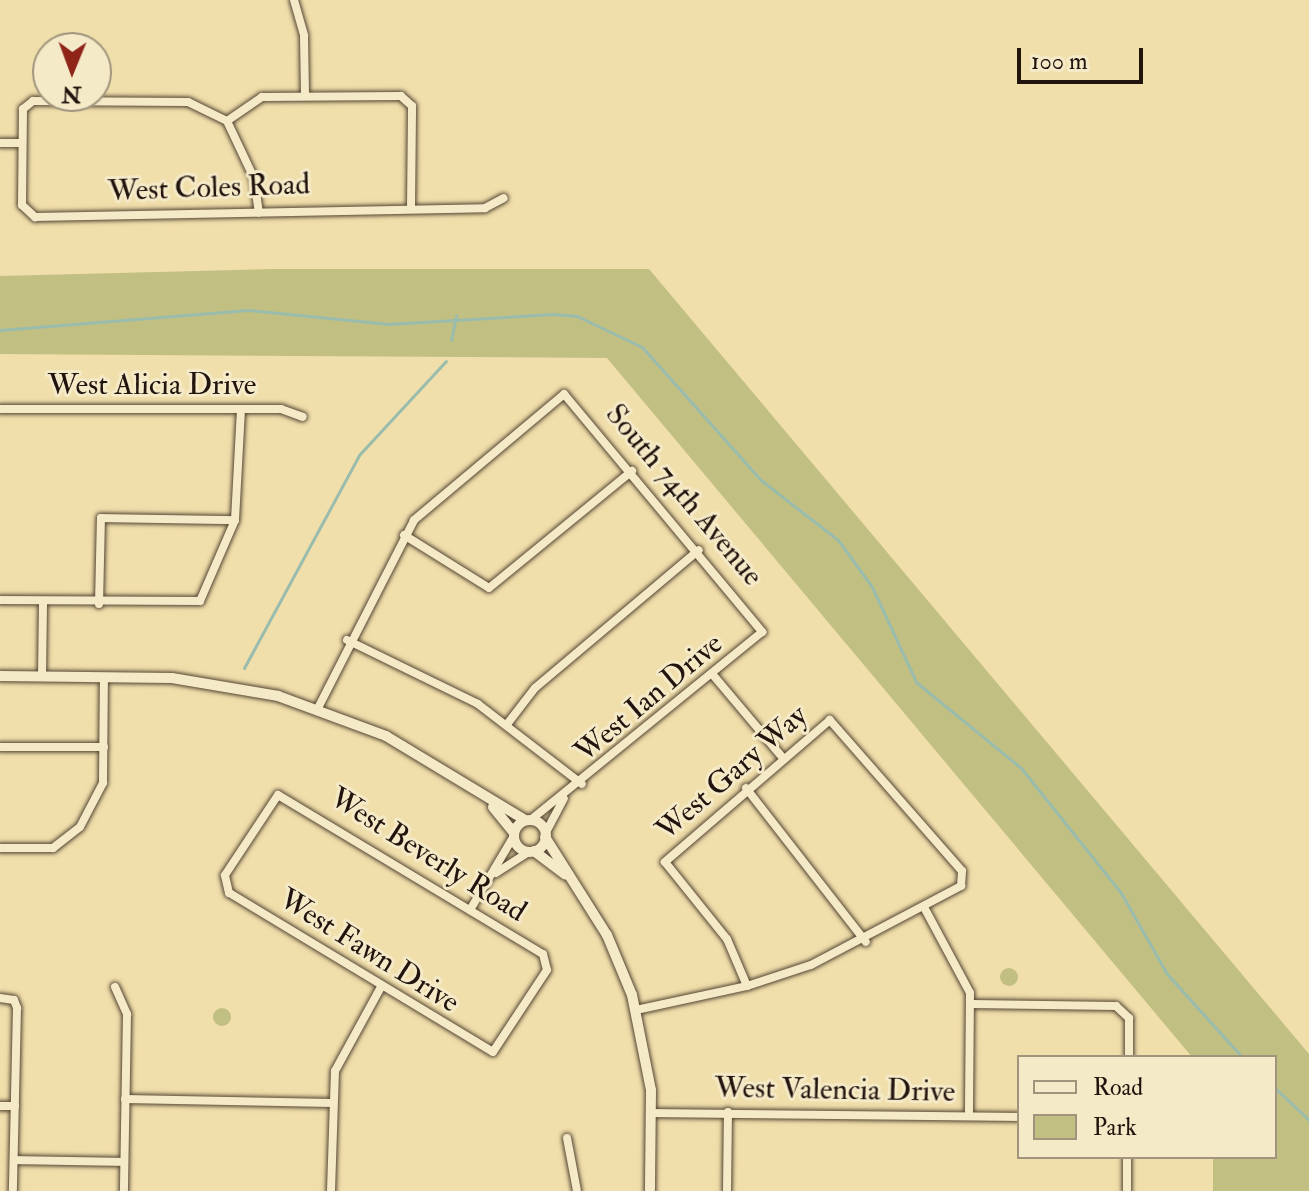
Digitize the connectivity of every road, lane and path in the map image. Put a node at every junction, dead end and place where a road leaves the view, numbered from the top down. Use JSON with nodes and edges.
{"nodes":[{"id":1,"x":294,"y":0,"type":"edge"},
{"id":2,"x":305,"y":94,"type":"junction"},
{"id":3,"x":227,"y":121,"type":"junction"},
{"id":4,"x":0,"y":143,"type":"edge"},
{"id":5,"x":21,"y":143,"type":"junction"},
{"id":6,"x":504,"y":198,"type":"dead end"},
{"id":7,"x":411,"y":208,"type":"junction"},
{"id":8,"x":259,"y":213,"type":"junction"},
{"id":9,"x":0,"y":409,"type":"edge"},
{"id":10,"x":241,"y":409,"type":"junction"},
{"id":11,"x":303,"y":417,"type":"dead end"},
{"id":12,"x":632,"y":471,"type":"junction"},
{"id":13,"x":235,"y":520,"type":"junction"},
{"id":14,"x":404,"y":535,"type":"junction"},
{"id":15,"x":699,"y":550,"type":"junction"},
{"id":16,"x":0,"y":600,"type":"edge"},
{"id":17,"x":43,"y":604,"type":"junction"},
{"id":18,"x":99,"y":604,"type":"junction"},
{"id":19,"x":762,"y":632,"type":"joint"},
{"id":20,"x":347,"y":640,"type":"junction"},
{"id":21,"x":713,"y":675,"type":"junction"},
{"id":22,"x":0,"y":676,"type":"edge"},
{"id":23,"x":42,"y":676,"type":"junction"},
{"id":24,"x":104,"y":677,"type":"junction"},
{"id":25,"x":318,"y":708,"type":"junction"},
{"id":26,"x":508,"y":723,"type":"junction"},
{"id":27,"x":0,"y":747,"type":"edge"},
{"id":28,"x":104,"y":747,"type":"junction"},
{"id":29,"x":783,"y":758,"type":"junction"},
{"id":30,"x":582,"y":784,"type":"junction"},
{"id":31,"x":746,"y":788,"type":"junction"},
{"id":32,"x":278,"y":795,"type":"joint"},
{"id":33,"x":484,"y":796,"type":"junction"},
{"id":34,"x":565,"y":799,"type":"junction"},
{"id":35,"x":528,"y":820,"type":"junction"},
{"id":36,"x":514,"y":834,"type":"junction"},
{"id":37,"x":545,"y":836,"type":"junction"},
{"id":38,"x":0,"y":848,"type":"edge"},
{"id":39,"x":532,"y":851,"type":"junction"},
{"id":40,"x":495,"y":874,"type":"junction"},
{"id":41,"x":567,"y":875,"type":"junction"},
{"id":42,"x":925,"y":909,"type":"junction"},
{"id":43,"x":470,"y":910,"type":"junction"},
{"id":44,"x":866,"y":942,"type":"junction"},
{"id":45,"x":747,"y":986,"type":"junction"},
{"id":46,"x":115,"y":987,"type":"dead end"},
{"id":47,"x":381,"y":987,"type":"junction"},
{"id":48,"x":0,"y":998,"type":"edge"},
{"id":49,"x":971,"y":1004,"type":"junction"},
{"id":50,"x":636,"y":1010,"type":"junction"},
{"id":51,"x":493,"y":1052,"type":"joint"},
{"id":52,"x":1129,"y":1055,"type":"edge"},
{"id":53,"x":125,"y":1099,"type":"junction"},
{"id":54,"x":332,"y":1103,"type":"junction"},
{"id":55,"x":0,"y":1106,"type":"edge"},
{"id":56,"x":15,"y":1106,"type":"junction"},
{"id":57,"x":728,"y":1112,"type":"junction"},
{"id":58,"x":651,"y":1113,"type":"junction"},
{"id":59,"x":969,"y":1116,"type":"junction"},
{"id":60,"x":1017,"y":1117,"type":"edge"},
{"id":61,"x":567,"y":1138,"type":"dead end"},
{"id":62,"x":1127,"y":1159,"type":"edge"},
{"id":63,"x":14,"y":1160,"type":"junction"},
{"id":64,"x":124,"y":1162,"type":"junction"},
{"id":65,"x":13,"y":1191,"type":"edge"},
{"id":66,"x":124,"y":1191,"type":"edge"},
{"id":67,"x":331,"y":1191,"type":"edge"},
{"id":68,"x":577,"y":1191,"type":"edge"},
{"id":69,"x":650,"y":1191,"type":"edge"},
{"id":70,"x":727,"y":1191,"type":"edge"},
{"id":71,"x":1127,"y":1191,"type":"edge"}],
"edges":[{"from":1,"to":2,"type":"street"},
{"from":2,"to":3,"type":"street"},
{"from":2,"to":7,"type":"street"},
{"from":3,"to":5,"type":"street","name":"West Coles Road"},
{"from":3,"to":8,"type":"street"},
{"from":4,"to":5,"type":"street"},
{"from":5,"to":8,"type":"street","name":"West Coles Road"},
{"from":6,"to":7,"type":"street","name":"West Coles Road"},
{"from":7,"to":8,"type":"street","name":"West Coles Road"},
{"from":9,"to":10,"type":"street","name":"West Alicia Drive"},
{"from":10,"to":11,"type":"street","name":"West Alicia Drive"},
{"from":10,"to":13,"type":"street"},
{"from":12,"to":14,"type":"street"},
{"from":12,"to":14,"type":"street","name":"South 74th Avenue"},
{"from":12,"to":15,"type":"street","name":"South 74th Avenue"},
{"from":13,"to":18,"type":"street"},
{"from":13,"to":18,"type":"street"},
{"from":14,"to":20,"type":"street"},
{"from":15,"to":19,"type":"street","name":"South 74th Avenue"},
{"from":15,"to":26,"type":"street"},
{"from":16,"to":17,"type":"street"},
{"from":17,"to":18,"type":"street"},
{"from":17,"to":23,"type":"street"},
{"from":19,"to":21,"type":"street","name":"West Ian Drive"},
{"from":20,"to":25,"type":"street"},
{"from":20,"to":26,"type":"street"},
{"from":21,"to":29,"type":"street"},
{"from":21,"to":30,"type":"street","name":"West Ian Drive"},
{"from":22,"to":23,"type":"street"},
{"from":23,"to":24,"type":"street"},
{"from":24,"to":25,"type":"street"},
{"from":24,"to":28,"type":"street"},
{"from":25,"to":33,"type":"street"},
{"from":26,"to":30,"type":"street"},
{"from":27,"to":28,"type":"street"},
{"from":28,"to":38,"type":"street"},
{"from":29,"to":31,"type":"street","name":"West Gary Way"},
{"from":29,"to":42,"type":"street","name":"West Gary Way"},
{"from":30,"to":34,"type":"street","name":"West Ian Drive"},
{"from":31,"to":44,"type":"street"},
{"from":31,"to":45,"type":"street","name":"West Gary Way"},
{"from":32,"to":43,"type":"street","name":"West Beverly Road"},
{"from":32,"to":47,"type":"street","name":"West Fawn Drive"},
{"from":33,"to":35,"type":"street"},
{"from":33,"to":36,"type":"street"},
{"from":34,"to":35,"type":"street","name":"West Ian Drive"},
{"from":34,"to":37,"type":"street","name":"West Ian Drive"},
{"from":35,"to":36,"type":"street"},
{"from":35,"to":37,"type":"street"},
{"from":36,"to":39,"type":"street"},
{"from":36,"to":40,"type":"street"},
{"from":37,"to":39,"type":"street"},
{"from":37,"to":41,"type":"street"},
{"from":39,"to":40,"type":"street"},
{"from":39,"to":41,"type":"street"},
{"from":40,"to":43,"type":"street"},
{"from":41,"to":50,"type":"street"},
{"from":42,"to":44,"type":"street"},
{"from":42,"to":49,"type":"street"},
{"from":43,"to":51,"type":"street","name":"West Beverly Road"},
{"from":44,"to":45,"type":"street"},
{"from":45,"to":50,"type":"street"},
{"from":46,"to":53,"type":"street"},
{"from":47,"to":51,"type":"street","name":"West Fawn Drive"},
{"from":47,"to":54,"type":"street"},
{"from":48,"to":56,"type":"street"},
{"from":49,"to":52,"type":"street"},
{"from":49,"to":59,"type":"street"},
{"from":50,"to":58,"type":"street"},
{"from":53,"to":54,"type":"street"},
{"from":53,"to":64,"type":"street"},
{"from":54,"to":67,"type":"street"},
{"from":55,"to":56,"type":"street"},
{"from":56,"to":63,"type":"street"},
{"from":57,"to":58,"type":"street","name":"West Valencia Drive"},
{"from":57,"to":59,"type":"street","name":"West Valencia Drive"},
{"from":57,"to":70,"type":"street"},
{"from":58,"to":69,"type":"street"},
{"from":59,"to":60,"type":"street","name":"West Valencia Drive"},
{"from":61,"to":68,"type":"street"},
{"from":62,"to":71,"type":"street"},
{"from":63,"to":64,"type":"street"},
{"from":63,"to":65,"type":"street"},
{"from":64,"to":66,"type":"street"}]}
